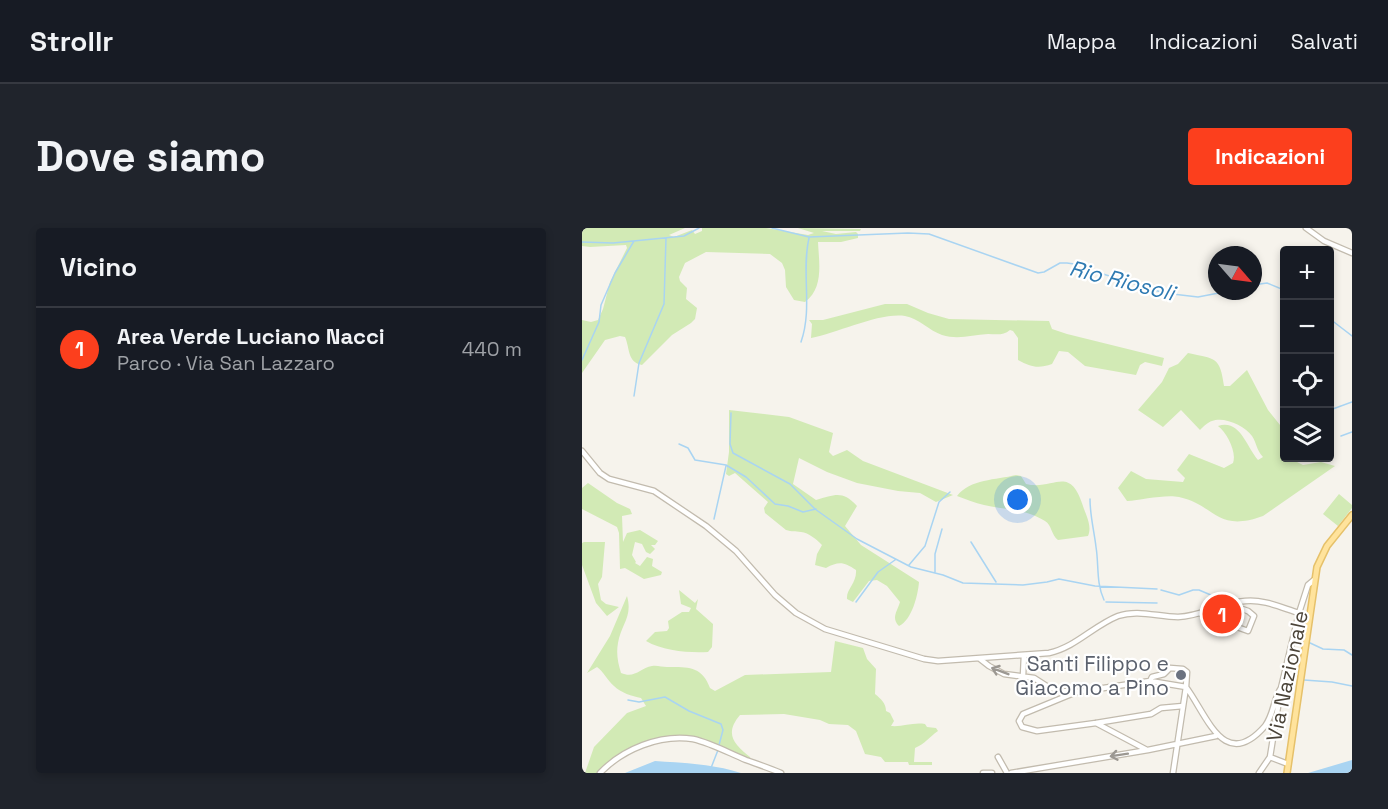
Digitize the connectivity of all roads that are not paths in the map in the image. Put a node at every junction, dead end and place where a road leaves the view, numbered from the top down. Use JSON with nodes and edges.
{"nodes":[{"id":1,"x":1306,"y":228,"type":"edge"},
{"id":2,"x":1352,"y":253,"type":"edge"},
{"id":3,"x":582,"y":451,"type":"edge"},
{"id":4,"x":1352,"y":515,"type":"edge"},
{"id":5,"x":1314,"y":580,"type":"junction"},
{"id":6,"x":1240,"y":602,"type":"junction"},
{"id":7,"x":1299,"y":613,"type":"junction"},
{"id":8,"x":1201,"y":614,"type":"junction"},
{"id":9,"x":1024,"y":655,"type":"junction"},
{"id":10,"x":980,"y":659,"type":"junction"},
{"id":11,"x":1023,"y":676,"type":"junction"},
{"id":12,"x":1150,"y":681,"type":"junction"},
{"id":13,"x":1186,"y":687,"type":"junction"},
{"id":14,"x":1281,"y":688,"type":"junction"},
{"id":15,"x":1077,"y":692,"type":"junction"},
{"id":16,"x":1183,"y":706,"type":"junction"},
{"id":17,"x":1096,"y":723,"type":"junction"},
{"id":18,"x":1216,"y":736,"type":"junction"},
{"id":19,"x":1177,"y":744,"type":"junction"},
{"id":20,"x":1148,"y":750,"type":"junction"},
{"id":21,"x":998,"y":757,"type":"dead end"},
{"id":22,"x":1270,"y":757,"type":"junction"},
{"id":23,"x":1287,"y":768,"type":"edge"},
{"id":24,"x":600,"y":773,"type":"edge"},
{"id":25,"x":781,"y":773,"type":"edge"},
{"id":26,"x":983,"y":773,"type":"edge"},
{"id":27,"x":993,"y":773,"type":"edge"},
{"id":28,"x":1009,"y":773,"type":"edge"},
{"id":29,"x":1173,"y":773,"type":"edge"},
{"id":30,"x":1259,"y":773,"type":"edge"}],
"edges":[{"from":1,"to":2,"type":"street"},
{"from":3,"to":10,"type":"street"},
{"from":4,"to":5,"type":"main road"},
{"from":5,"to":7,"type":"street","name":"Via Nazionale"},
{"from":5,"to":23,"type":"main road"},
{"from":6,"to":7,"type":"street"},
{"from":6,"to":8,"type":"street"},
{"from":6,"to":8,"type":"street"},
{"from":7,"to":14,"type":"street","name":"Via Nazionale"},
{"from":8,"to":9,"type":"street"},
{"from":9,"to":10,"type":"street"},
{"from":9,"to":11,"type":"street"},
{"from":11,"to":10,"type":"street","one_way":true},
{"from":11,"to":15,"type":"street"},
{"from":12,"to":13,"type":"street"},
{"from":12,"to":13,"type":"street"},
{"from":12,"to":15,"type":"street"},
{"from":13,"to":16,"type":"street"},
{"from":13,"to":18,"type":"street"},
{"from":14,"to":18,"type":"street"},
{"from":14,"to":22,"type":"street","name":"Via Nazionale"},
{"from":15,"to":17,"type":"street"},
{"from":16,"to":17,"type":"street"},
{"from":16,"to":19,"type":"street"},
{"from":17,"to":20,"type":"street"},
{"from":18,"to":19,"type":"street"},
{"from":19,"to":20,"type":"street"},
{"from":19,"to":29,"type":"street"},
{"from":20,"to":28,"type":"street","one_way":true},
{"from":21,"to":28,"type":"street"},
{"from":22,"to":23,"type":"street"},
{"from":22,"to":30,"type":"street","name":"Via Nazionale"},
{"from":24,"to":25,"type":"street"},
{"from":26,"to":27,"type":"street"}]}
